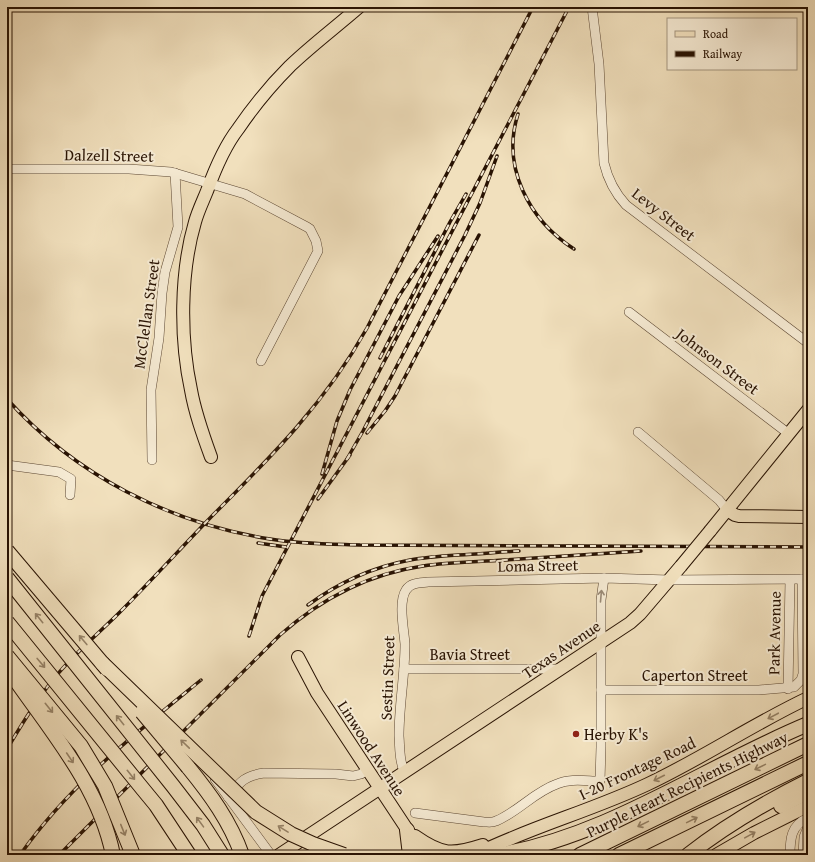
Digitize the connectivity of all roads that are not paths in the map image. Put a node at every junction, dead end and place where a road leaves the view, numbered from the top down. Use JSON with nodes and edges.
{"nodes":[{"id":1,"x":359,"y":7,"type":"edge"},
{"id":2,"x":592,"y":7,"type":"edge"},
{"id":3,"x":7,"y":169,"type":"edge"},
{"id":4,"x":175,"y":173,"type":"junction"},
{"id":5,"x":210,"y":183,"type":"junction"},
{"id":6,"x":629,"y":312,"type":"dead end"},
{"id":7,"x":808,"y":343,"type":"edge"},
{"id":8,"x":261,"y":361,"type":"dead end"},
{"id":9,"x":808,"y":410,"type":"edge"},
{"id":10,"x":638,"y":432,"type":"dead end"},
{"id":11,"x":789,"y":434,"type":"junction"},
{"id":12,"x":211,"y":457,"type":"dead end"},
{"id":13,"x":152,"y":460,"type":"dead end"},
{"id":14,"x":7,"y":465,"type":"edge"},
{"id":15,"x":70,"y":495,"type":"dead end"},
{"id":16,"x":727,"y":510,"type":"junction"},
{"id":17,"x":808,"y":517,"type":"edge"},
{"id":18,"x":7,"y":551,"type":"edge"},
{"id":19,"x":7,"y":578,"type":"edge"},
{"id":20,"x":604,"y":578,"type":"junction"},
{"id":21,"x":805,"y":579,"type":"edge"},
{"id":22,"x":670,"y":580,"type":"junction"},
{"id":23,"x":790,"y":580,"type":"junction"},
{"id":24,"x":408,"y":587,"type":"joint"},
{"id":25,"x":7,"y":622,"type":"edge"},
{"id":26,"x":600,"y":642,"type":"junction"},
{"id":27,"x":7,"y":656,"type":"edge"},
{"id":28,"x":298,"y":657,"type":"dead end"},
{"id":29,"x":102,"y":663,"type":"junction"},
{"id":30,"x":7,"y":669,"type":"edge"},
{"id":31,"x":404,"y":669,"type":"junction"},
{"id":32,"x":559,"y":670,"type":"junction"},
{"id":33,"x":788,"y":689,"type":"junction"},
{"id":34,"x":601,"y":690,"type":"junction"},
{"id":35,"x":808,"y":698,"type":"edge"},
{"id":36,"x":808,"y":722,"type":"edge"},
{"id":37,"x":808,"y":744,"type":"edge"},
{"id":38,"x":808,"y":764,"type":"edge"},
{"id":39,"x":367,"y":770,"type":"junction"},
{"id":40,"x":404,"y":772,"type":"junction"},
{"id":41,"x":211,"y":774,"type":"dead end"},
{"id":42,"x":808,"y":781,"type":"edge"},
{"id":43,"x":380,"y":788,"type":"junction"},
{"id":44,"x":808,"y":792,"type":"edge"},
{"id":45,"x":228,"y":797,"type":"junction"},
{"id":46,"x":808,"y":806,"type":"edge"},
{"id":47,"x":415,"y":813,"type":"dead end"},
{"id":48,"x":808,"y":818,"type":"edge"},
{"id":49,"x":808,"y":827,"type":"edge"},
{"id":50,"x":407,"y":830,"type":"junction"},
{"id":51,"x":530,"y":830,"type":"junction"},
{"id":52,"x":577,"y":833,"type":"junction"},
{"id":53,"x":113,"y":855,"type":"edge"},
{"id":54,"x":133,"y":855,"type":"edge"},
{"id":55,"x":189,"y":855,"type":"edge"},
{"id":56,"x":222,"y":855,"type":"edge"},
{"id":57,"x":242,"y":855,"type":"edge"},
{"id":58,"x":271,"y":855,"type":"edge"},
{"id":59,"x":279,"y":855,"type":"edge"},
{"id":60,"x":344,"y":855,"type":"edge"},
{"id":61,"x":410,"y":855,"type":"edge"},
{"id":62,"x":424,"y":855,"type":"edge"},
{"id":63,"x":474,"y":855,"type":"edge"},
{"id":64,"x":497,"y":855,"type":"edge"},
{"id":65,"x":528,"y":855,"type":"edge"},
{"id":66,"x":580,"y":855,"type":"edge"},
{"id":67,"x":620,"y":855,"type":"edge"},
{"id":68,"x":688,"y":855,"type":"edge"},
{"id":69,"x":691,"y":855,"type":"edge"},
{"id":70,"x":716,"y":855,"type":"edge"},
{"id":71,"x":790,"y":855,"type":"edge"},
{"id":72,"x":803,"y":855,"type":"edge"}],
"edges":[{"from":1,"to":5,"type":"main road"},
{"from":2,"to":7,"type":"street","name":"Levy Street"},
{"from":3,"to":4,"type":"street","name":"Dalzell Street"},
{"from":4,"to":5,"type":"street","name":"Dalzell Street"},
{"from":4,"to":13,"type":"street","name":"McClellan Street"},
{"from":5,"to":8,"type":"street","name":"Dalzell Street"},
{"from":5,"to":12,"type":"main road"},
{"from":6,"to":11,"type":"street","name":"Johnson Street"},
{"from":9,"to":11,"type":"main road","name":"Texas Avenue"},
{"from":10,"to":16,"type":"street"},
{"from":11,"to":16,"type":"main road","name":"Texas Avenue"},
{"from":14,"to":15,"type":"street"},
{"from":16,"to":17,"type":"main road"},
{"from":16,"to":22,"type":"main road","name":"Texas Avenue","bridge":true},
{"from":29,"to":18,"type":"highway","one_way":true,"bridge":true},
{"from":56,"to":19,"type":"highway","one_way":true,"bridge":true},
{"from":20,"to":22,"type":"street","name":"Loma Street"},
{"from":20,"to":24,"type":"street","name":"Loma Street"},
{"from":26,"to":20,"type":"street","one_way":true},
{"from":21,"to":23,"type":"street","name":"Loma Street"},
{"from":21,"to":33,"type":"street","name":"Park Avenue"},
{"from":22,"to":23,"type":"street","name":"Loma Street"},
{"from":22,"to":26,"type":"main road","name":"Texas Avenue"},
{"from":23,"to":33,"type":"street","name":"Park Avenue"},
{"from":24,"to":31,"type":"street","name":"Sestin Street"},
{"from":25,"to":55,"type":"highway","one_way":true,"bridge":true},
{"from":26,"to":32,"type":"main road","name":"Texas Avenue"},
{"from":26,"to":34,"type":"street"},
{"from":27,"to":54,"type":"highway","one_way":true,"bridge":true},
{"from":28,"to":39,"type":"main road","name":"Linwood Avenue"},
{"from":29,"to":57,"type":"highway","bridge":true},
{"from":60,"to":29,"type":"highway","one_way":true,"bridge":true},
{"from":30,"to":53,"type":"highway","one_way":true,"bridge":true},
{"from":31,"to":32,"type":"street","name":"Bavia Street"},
{"from":31,"to":40,"type":"street","name":"Sestin Street"},
{"from":32,"to":40,"type":"main road","name":"Texas Avenue"},
{"from":33,"to":34,"type":"street","name":"Caperton Street"},
{"from":34,"to":47,"type":"street"},
{"from":35,"to":51,"type":"main road","name":"I-20 Frontage Road","one_way":true},
{"from":36,"to":52,"type":"highway"},
{"from":37,"to":66,"type":"highway","name":"Purple Heart Recipients Highway","one_way":true},
{"from":67,"to":38,"type":"highway","one_way":true},
{"from":39,"to":43,"type":"main road","name":"Linwood Avenue"},
{"from":39,"to":45,"type":"street"},
{"from":40,"to":43,"type":"main road","name":"Texas Avenue"},
{"from":41,"to":45,"type":"street"},
{"from":42,"to":68,"type":"highway"},
{"from":43,"to":50,"type":"main road","name":"Linwood Avenue"},
{"from":43,"to":59,"type":"main road","name":"Texas Avenue"},
{"from":44,"to":69,"type":"highway"},
{"from":45,"to":58,"type":"street"},
{"from":70,"to":46,"type":"main road","one_way":true},
{"from":48,"to":71,"type":"street"},
{"from":49,"to":72,"type":"street"},
{"from":50,"to":51,"type":"main road"},
{"from":50,"to":61,"type":"highway"},
{"from":50,"to":62,"type":"main road","name":"Linwood Avenue"},
{"from":51,"to":63,"type":"main road","name":"I-20 Frontage Road"},
{"from":52,"to":64,"type":"highway"},
{"from":52,"to":65,"type":"highway"}]}
